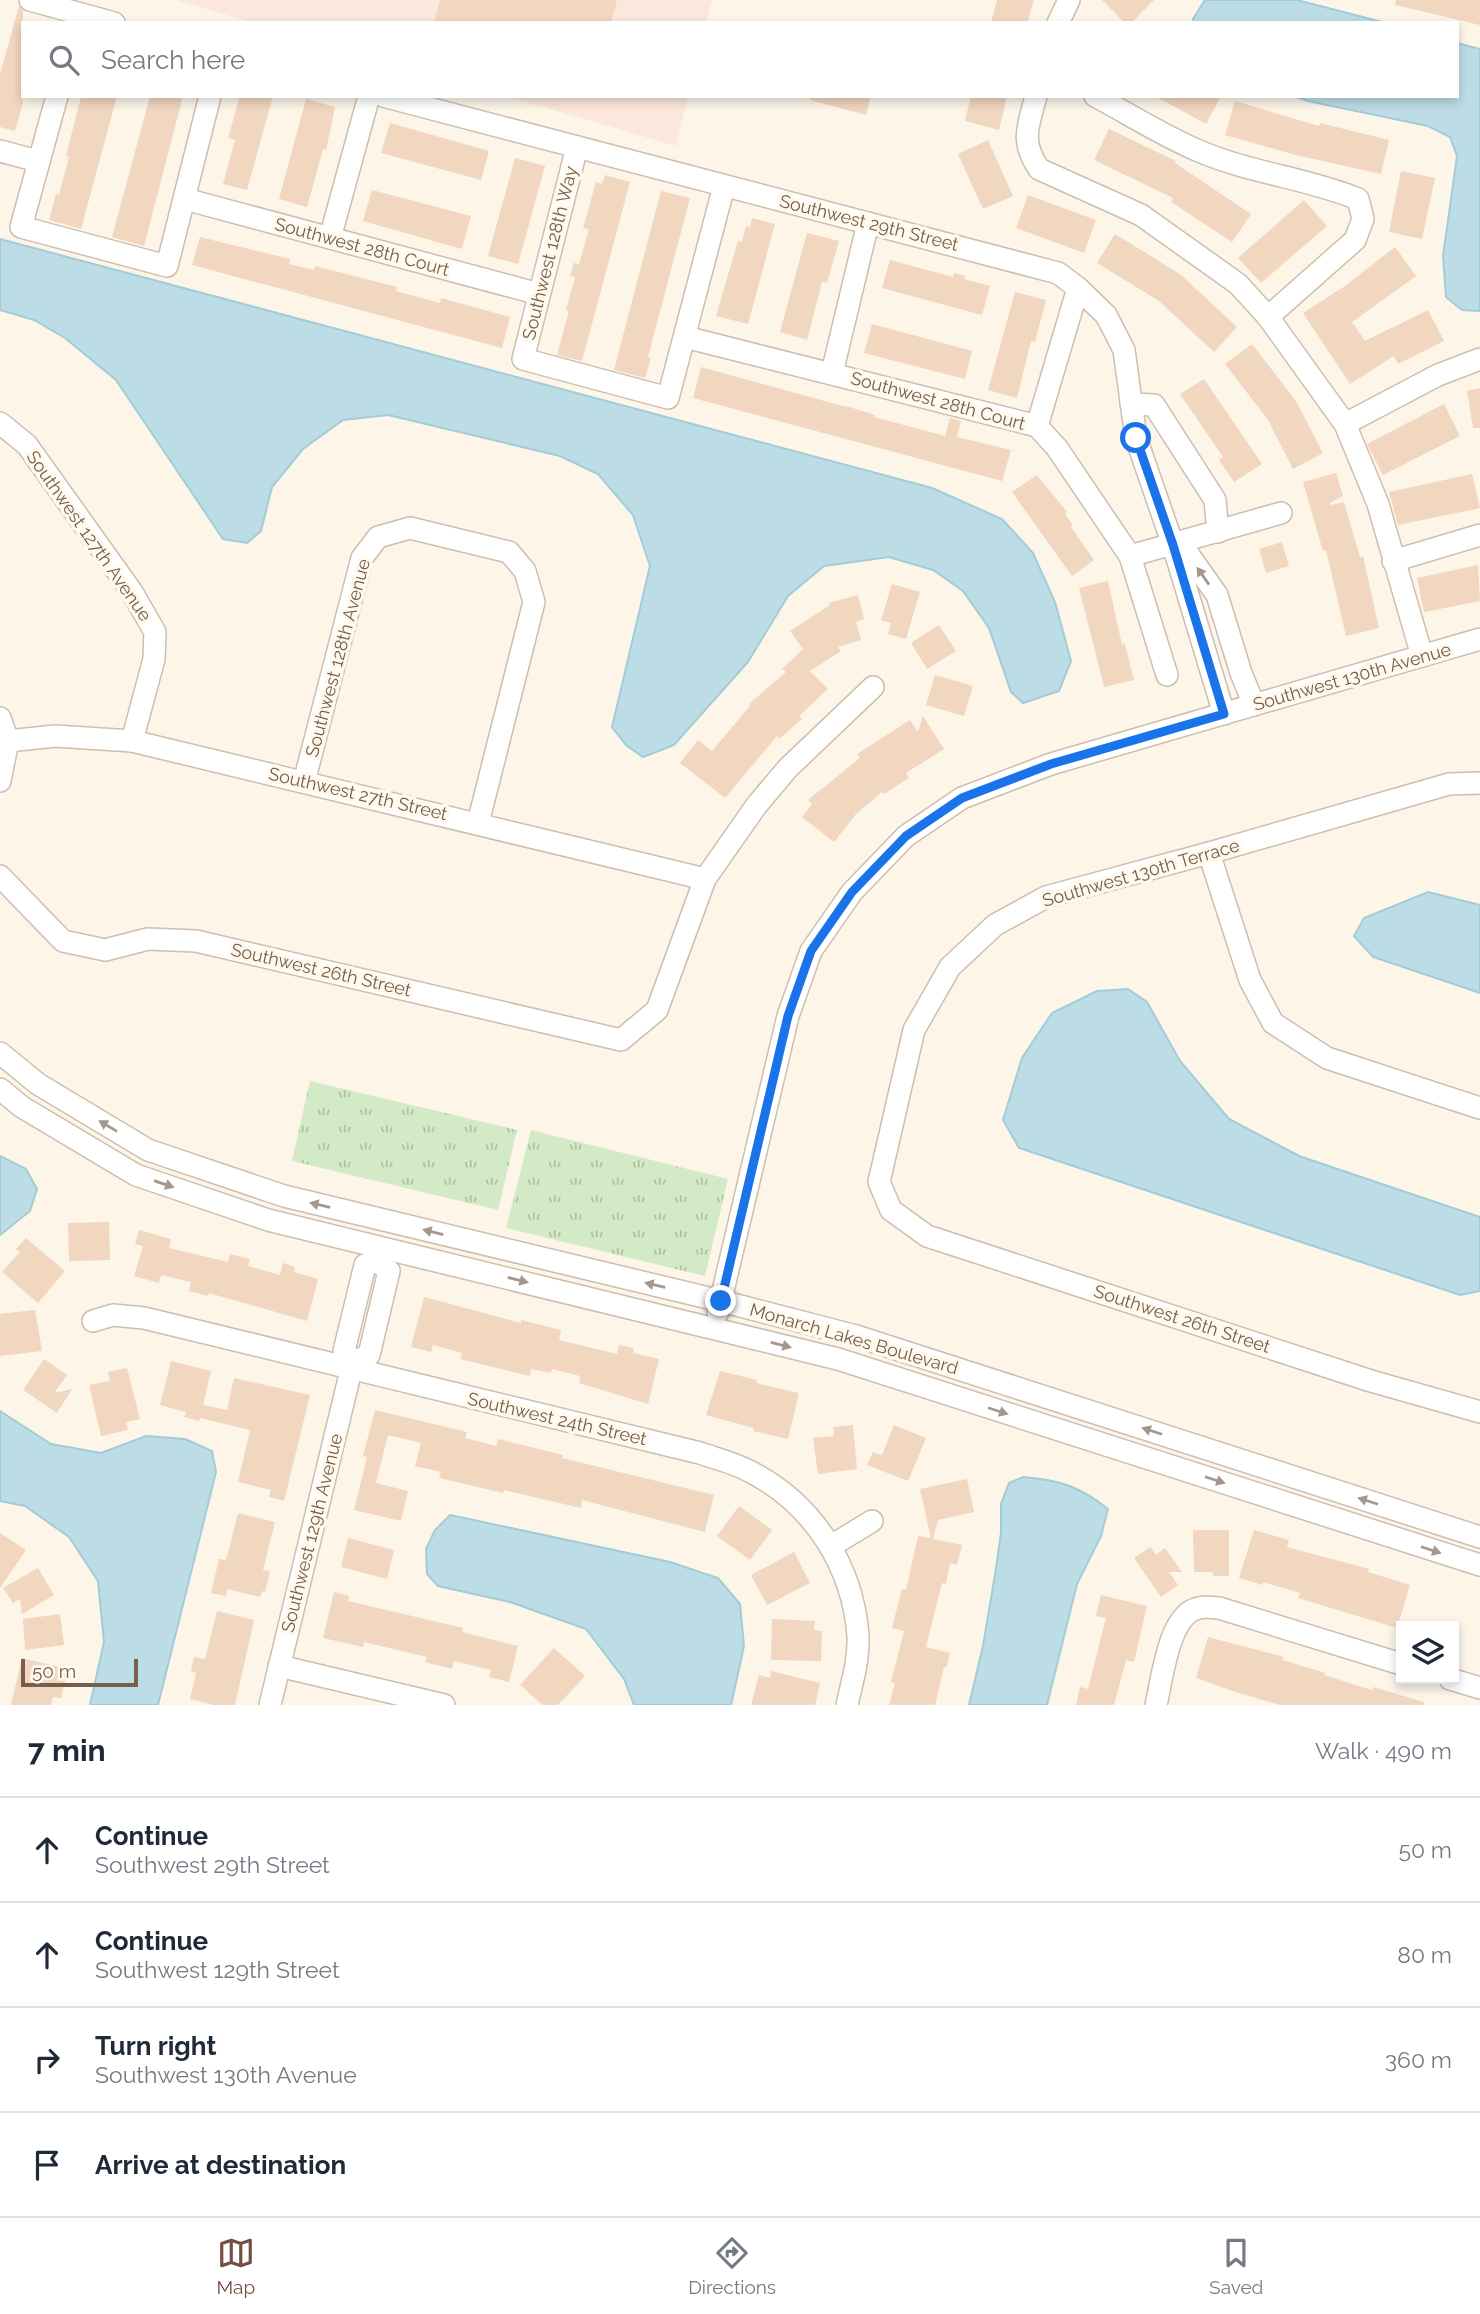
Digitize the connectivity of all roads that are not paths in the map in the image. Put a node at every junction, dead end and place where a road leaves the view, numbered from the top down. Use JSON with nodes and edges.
{"nodes":[{"id":1,"x":30,"y":0,"type":"edge"},
{"id":2,"x":1069,"y":0,"type":"edge"},
{"id":3,"x":79,"y":18,"type":"edge"},
{"id":4,"x":100,"y":21,"type":"edge"},
{"id":5,"x":1059,"y":21,"type":"edge"},
{"id":6,"x":56,"y":98,"type":"edge"},
{"id":7,"x":210,"y":98,"type":"edge"},
{"id":8,"x":368,"y":98,"type":"edge"},
{"id":9,"x":391,"y":98,"type":"edge"},
{"id":10,"x":1036,"y":98,"type":"edge"},
{"id":11,"x":1099,"y":98,"type":"edge"},
{"id":12,"x":577,"y":147,"type":"junction"},
{"id":13,"x":0,"y":151,"type":"edge"},
{"id":14,"x":38,"y":161,"type":"junction"},
{"id":15,"x":724,"y":186,"type":"junction"},
{"id":16,"x":185,"y":199,"type":"junction"},
{"id":17,"x":868,"y":223,"type":"junction"},
{"id":18,"x":330,"y":238,"type":"junction"},
{"id":19,"x":1078,"y":288,"type":"junction"},
{"id":20,"x":539,"y":294,"type":"junction"},
{"id":21,"x":1268,"y":317,"type":"junction"},
{"id":22,"x":685,"y":337,"type":"junction"},
{"id":23,"x":1480,"y":359,"type":"edge"},
{"id":24,"x":832,"y":373,"type":"junction"},
{"id":25,"x":1131,"y":404,"type":"junction"},
{"id":26,"x":0,"y":423,"type":"edge"},
{"id":27,"x":1345,"y":424,"type":"junction"},
{"id":28,"x":1037,"y":426,"type":"junction"},
{"id":29,"x":1280,"y":513,"type":"dead end"},
{"id":30,"x":1218,"y":532,"type":"junction"},
{"id":31,"x":1480,"y":535,"type":"edge"},
{"id":32,"x":1173,"y":545,"type":"junction"},
{"id":33,"x":1130,"y":556,"type":"junction"},
{"id":34,"x":1393,"y":561,"type":"junction"},
{"id":35,"x":1224,"y":615,"type":"junction"},
{"id":36,"x":1197,"y":623,"type":"junction"},
{"id":37,"x":1480,"y":639,"type":"edge"},
{"id":38,"x":1235,"y":650,"type":"junction"},
{"id":39,"x":1422,"y":656,"type":"junction"},
{"id":40,"x":1207,"y":658,"type":"junction"},
{"id":41,"x":1167,"y":675,"type":"dead end"},
{"id":42,"x":873,"y":687,"type":"dead end"},
{"id":43,"x":1254,"y":705,"type":"junction"},
{"id":44,"x":1224,"y":714,"type":"junction"},
{"id":45,"x":0,"y":718,"type":"edge"},
{"id":46,"x":8,"y":741,"type":"junction"},
{"id":47,"x":132,"y":741,"type":"junction"},
{"id":48,"x":0,"y":781,"type":"edge"},
{"id":49,"x":304,"y":782,"type":"junction"},
{"id":50,"x":1480,"y":783,"type":"edge"},
{"id":51,"x":478,"y":823,"type":"junction"},
{"id":52,"x":1209,"y":853,"type":"junction"},
{"id":53,"x":0,"y":876,"type":"edge"},
{"id":54,"x":705,"y":879,"type":"junction"},
{"id":55,"x":0,"y":1053,"type":"edge"},
{"id":56,"x":0,"y":1089,"type":"edge"},
{"id":57,"x":1480,"y":1108,"type":"edge"},
{"id":58,"x":891,"y":1210,"type":"joint"},
{"id":59,"x":379,"y":1254,"type":"junction"},
{"id":60,"x":721,"y":1301,"type":"junction"},
{"id":61,"x":93,"y":1321,"type":"dead end"},
{"id":62,"x":714,"y":1328,"type":"junction"},
{"id":63,"x":352,"y":1366,"type":"junction"},
{"id":64,"x":1480,"y":1412,"type":"edge"},
{"id":65,"x":872,"y":1521,"type":"dead end"},
{"id":66,"x":1480,"y":1537,"type":"edge"},
{"id":67,"x":831,"y":1546,"type":"junction"},
{"id":68,"x":1480,"y":1565,"type":"edge"},
{"id":69,"x":1396,"y":1662,"type":"edge"},
{"id":70,"x":279,"y":1666,"type":"junction"},
{"id":71,"x":1459,"y":1680,"type":"edge"},
{"id":72,"x":1479,"y":1683,"type":"edge"},
{"id":73,"x":270,"y":1705,"type":"edge"},
{"id":74,"x":444,"y":1705,"type":"edge"},
{"id":75,"x":847,"y":1705,"type":"edge"},
{"id":76,"x":1156,"y":1705,"type":"edge"}],
"edges":[{"from":1,"to":3,"type":"street"},
{"from":2,"to":5,"type":"street"},
{"from":3,"to":4,"type":"street"},
{"from":6,"to":14,"type":"street"},
{"from":7,"to":16,"type":"street"},
{"from":8,"to":18,"type":"street"},
{"from":9,"to":12,"type":"street","name":"Southwest 29th Street"},
{"from":10,"to":21,"type":"street"},
{"from":11,"to":21,"type":"street"},
{"from":12,"to":15,"type":"street","name":"Southwest 29th Street"},
{"from":12,"to":20,"type":"street","name":"Southwest 128th Way"},
{"from":13,"to":14,"type":"street"},
{"from":14,"to":16,"type":"street"},
{"from":15,"to":17,"type":"street","name":"Southwest 29th Street"},
{"from":15,"to":22,"type":"street"},
{"from":16,"to":18,"type":"street","name":"Southwest 28th Court"},
{"from":17,"to":19,"type":"street","name":"Southwest 29th Street"},
{"from":17,"to":24,"type":"street"},
{"from":18,"to":20,"type":"street","name":"Southwest 28th Court"},
{"from":19,"to":25,"type":"street","name":"Southwest 29th Street"},
{"from":19,"to":28,"type":"street"},
{"from":20,"to":22,"type":"street","name":"Southwest 128th Way"},
{"from":21,"to":27,"type":"street"},
{"from":22,"to":24,"type":"street","name":"Southwest 28th Court"},
{"from":23,"to":27,"type":"street"},
{"from":24,"to":28,"type":"street","name":"Southwest 28th Court"},
{"from":25,"to":30,"type":"street"},
{"from":25,"to":32,"type":"street","name":"Southwest 29th Street"},
{"from":26,"to":47,"type":"street","name":"Southwest 127th Avenue"},
{"from":27,"to":34,"type":"street"},
{"from":28,"to":33,"type":"street","name":"Southwest 28th Court"},
{"from":29,"to":30,"type":"street"},
{"from":30,"to":32,"type":"street"},
{"from":31,"to":34,"type":"street"},
{"from":32,"to":33,"type":"street"},
{"from":35,"to":32,"type":"street","one_way":true},
{"from":32,"to":36,"type":"street","name":"Southwest 29th Street"},
{"from":33,"to":41,"type":"street","name":"Southwest 28th Court"},
{"from":34,"to":39,"type":"street"},
{"from":35,"to":36,"type":"street"},
{"from":35,"to":38,"type":"street"},
{"from":36,"to":40,"type":"street","name":"Southwest 29th Street"},
{"from":37,"to":39,"type":"street","name":"Southwest 130th Avenue"},
{"from":38,"to":40,"type":"street"},
{"from":38,"to":43,"type":"street"},
{"from":39,"to":43,"type":"street","name":"Southwest 130th Avenue"},
{"from":40,"to":44,"type":"street","name":"Southwest 29th Street"},
{"from":42,"to":54,"type":"street"},
{"from":43,"to":44,"type":"street","name":"Southwest 130th Avenue"},
{"from":44,"to":60,"type":"street","name":"Southwest 130th Avenue"},
{"from":45,"to":46,"type":"street"},
{"from":46,"to":47,"type":"street","name":"Southwest 27th Street"},
{"from":46,"to":48,"type":"street"},
{"from":47,"to":49,"type":"street","name":"Southwest 27th Street"},
{"from":49,"to":51,"type":"street","name":"Southwest 27th Street"},
{"from":49,"to":51,"type":"street","name":"Southwest 128th Avenue"},
{"from":50,"to":52,"type":"street","name":"Southwest 130th Terrace"},
{"from":51,"to":54,"type":"street","name":"Southwest 27th Street"},
{"from":52,"to":57,"type":"street"},
{"from":52,"to":58,"type":"street","name":"Southwest 130th Terrace"},
{"from":53,"to":54,"type":"street","name":"Southwest 26th Street"},
{"from":60,"to":55,"type":"street","name":"Monarch Lakes Boulevard","one_way":true},
{"from":56,"to":59,"type":"street","name":"Monarch Lakes Boulevard","one_way":true},
{"from":58,"to":64,"type":"street","name":"Southwest 26th Street"},
{"from":59,"to":62,"type":"street","name":"Monarch Lakes Boulevard","one_way":true},
{"from":59,"to":63,"type":"street","name":"Southwest 129th Avenue"},
{"from":60,"to":62,"type":"street","name":"Southwest 130th Avenue"},
{"from":66,"to":60,"type":"street","name":"Monarch Lakes Boulevard","one_way":true},
{"from":61,"to":63,"type":"street","name":"Southwest 24th Street"},
{"from":62,"to":68,"type":"street","name":"Monarch Lakes Boulevard","one_way":true},
{"from":63,"to":67,"type":"street","name":"Southwest 24th Street"},
{"from":63,"to":70,"type":"street","name":"Southwest 129th Avenue"},
{"from":65,"to":67,"type":"street"},
{"from":67,"to":75,"type":"street","name":"Southwest 24th Street"},
{"from":69,"to":76,"type":"street"},
{"from":70,"to":73,"type":"street","name":"Southwest 129th Avenue"},
{"from":70,"to":74,"type":"street"},
{"from":71,"to":72,"type":"street"}]}
